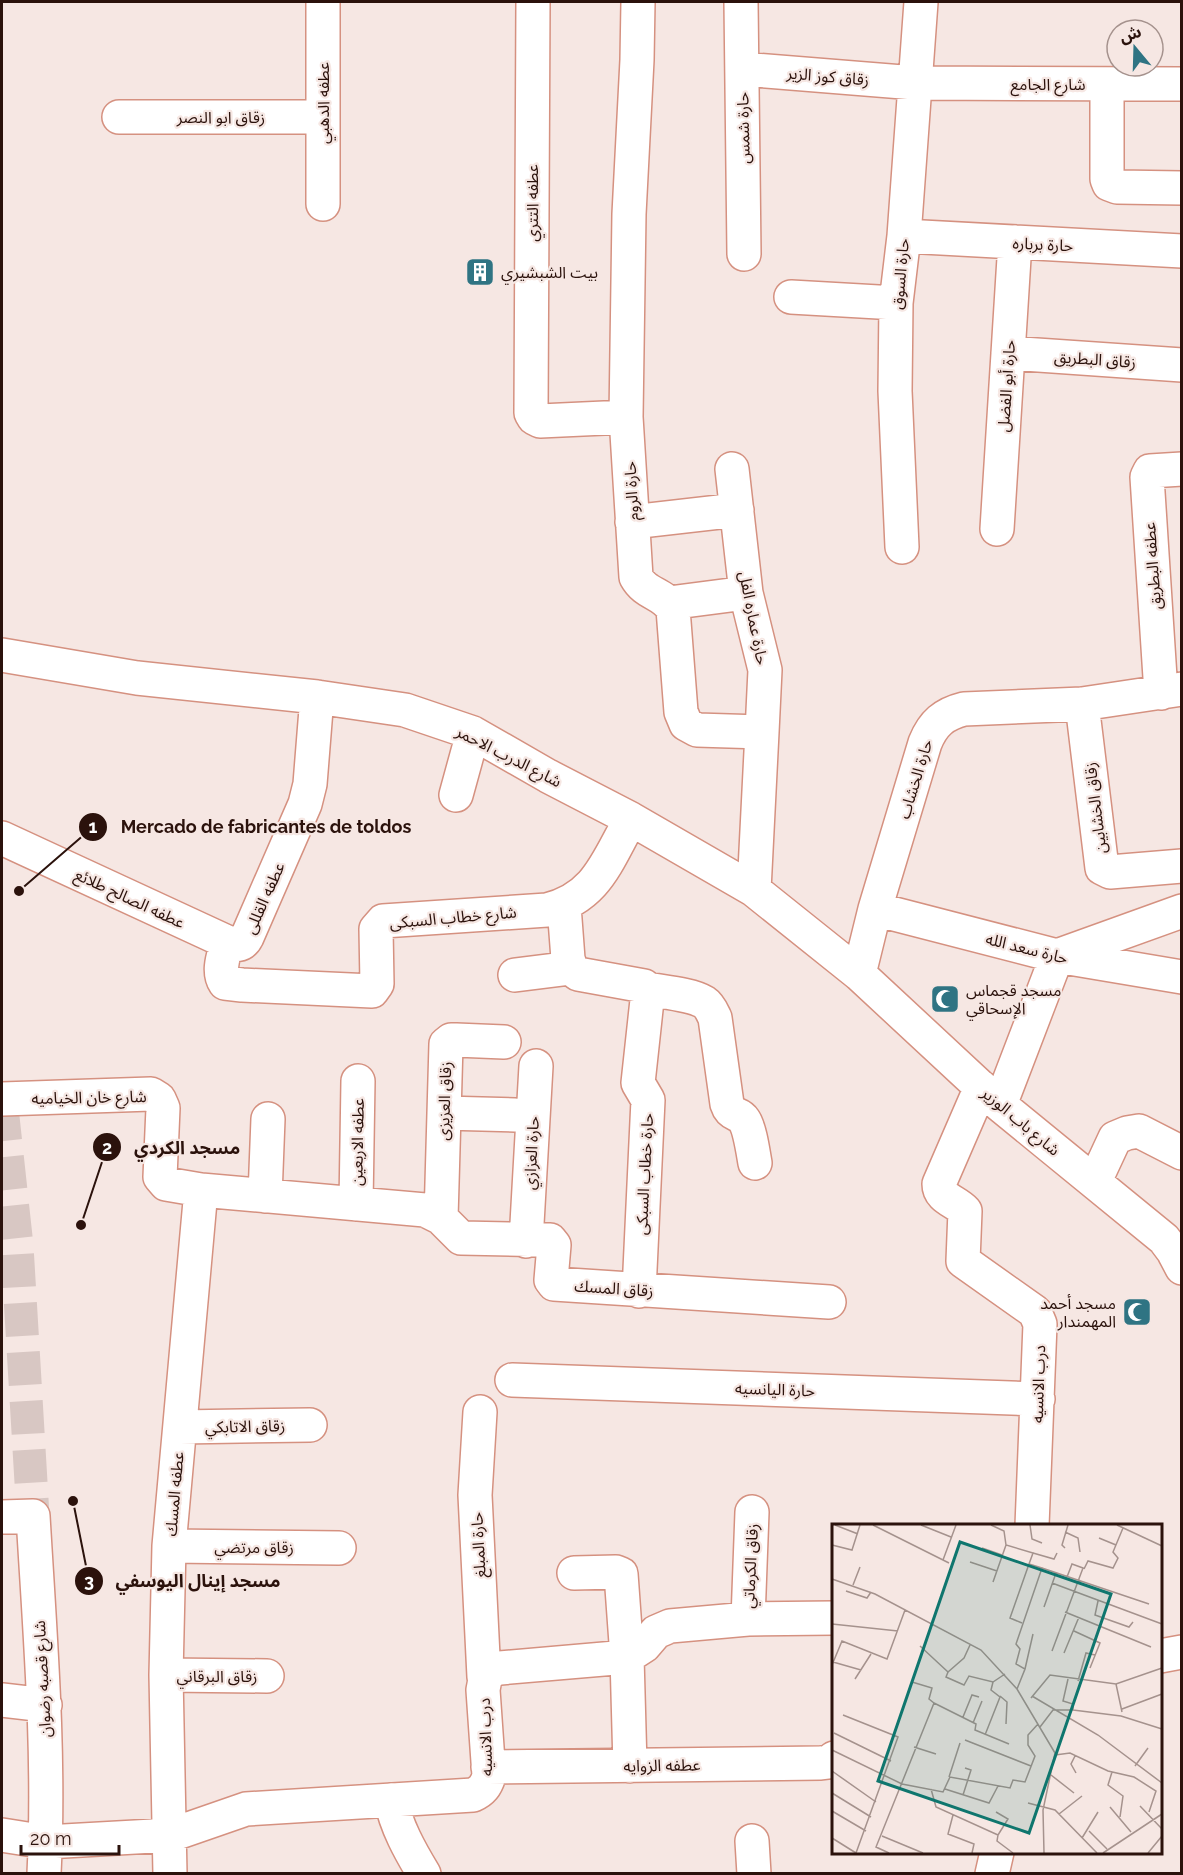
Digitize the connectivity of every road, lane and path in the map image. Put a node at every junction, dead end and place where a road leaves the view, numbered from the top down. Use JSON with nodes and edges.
{"nodes":[{"id":1,"x":323,"y":2,"type":"edge"},
{"id":2,"x":533,"y":2,"type":"edge"},
{"id":3,"x":638,"y":2,"type":"edge"},
{"id":4,"x":741,"y":2,"type":"edge"},
{"id":5,"x":921,"y":2,"type":"edge"},
{"id":6,"x":742,"y":69,"type":"junction"},
{"id":7,"x":915,"y":83,"type":"junction"},
{"id":8,"x":1182,"y":84,"type":"edge"},
{"id":9,"x":1107,"y":85,"type":"junction"},
{"id":10,"x":119,"y":117,"type":"dead end"},
{"id":11,"x":323,"y":117,"type":"junction"},
{"id":12,"x":1182,"y":188,"type":"edge"},
{"id":13,"x":323,"y":204,"type":"dead end"},
{"id":14,"x":904,"y":236,"type":"junction"},
{"id":15,"x":1015,"y":242,"type":"junction"},
{"id":16,"x":1182,"y":251,"type":"edge"},
{"id":17,"x":744,"y":254,"type":"dead end"},
{"id":18,"x":790,"y":297,"type":"dead end"},
{"id":19,"x":896,"y":303,"type":"junction"},
{"id":20,"x":1008,"y":353,"type":"junction"},
{"id":21,"x":1182,"y":365,"type":"edge"},
{"id":22,"x":626,"y":417,"type":"junction"},
{"id":23,"x":732,"y":469,"type":"dead end"},
{"id":24,"x":1182,"y":469,"type":"edge"},
{"id":25,"x":737,"y":510,"type":"junction"},
{"id":26,"x":632,"y":522,"type":"junction"},
{"id":27,"x":997,"y":529,"type":"dead end"},
{"id":28,"x":903,"y":547,"type":"dead end"},
{"id":29,"x":746,"y":593,"type":"junction"},
{"id":30,"x":669,"y":603,"type":"junction"},
{"id":31,"x":2,"y":655,"type":"edge"},
{"id":32,"x":1171,"y":691,"type":"edge"},
{"id":33,"x":317,"y":697,"type":"junction"},
{"id":34,"x":1082,"y":704,"type":"junction"},
{"id":35,"x":762,"y":732,"type":"junction"},
{"id":36,"x":473,"y":733,"type":"junction"},
{"id":37,"x":456,"y":795,"type":"dead end"},
{"id":38,"x":631,"y":819,"type":"junction"},
{"id":39,"x":2,"y":838,"type":"edge"},
{"id":40,"x":1182,"y":866,"type":"edge"},
{"id":41,"x":754,"y":890,"type":"junction"},
{"id":42,"x":564,"y":906,"type":"junction"},
{"id":43,"x":875,"y":909,"type":"junction"},
{"id":44,"x":1182,"y":911,"type":"edge"},
{"id":45,"x":227,"y":942,"type":"junction"},
{"id":46,"x":1057,"y":956,"type":"junction"},
{"id":47,"x":571,"y":968,"type":"junction"},
{"id":48,"x":859,"y":974,"type":"junction"},
{"id":49,"x":515,"y":975,"type":"dead end"},
{"id":50,"x":1182,"y":977,"type":"edge"},
{"id":51,"x":647,"y":988,"type":"junction"},
{"id":52,"x":504,"y":1042,"type":"dead end"},
{"id":53,"x":536,"y":1066,"type":"dead end"},
{"id":54,"x":358,"y":1081,"type":"dead end"},
{"id":55,"x":990,"y":1096,"type":"junction"},
{"id":56,"x":2,"y":1099,"type":"edge"},
{"id":57,"x":444,"y":1113,"type":"junction"},
{"id":58,"x":515,"y":1115,"type":"dead end"},
{"id":59,"x":268,"y":1119,"type":"dead end"},
{"id":60,"x":1182,"y":1153,"type":"edge"},
{"id":61,"x":755,"y":1163,"type":"dead end"},
{"id":62,"x":1095,"y":1181,"type":"junction"},
{"id":63,"x":201,"y":1190,"type":"junction"},
{"id":64,"x":265,"y":1196,"type":"junction"},
{"id":65,"x":357,"y":1204,"type":"junction"},
{"id":66,"x":441,"y":1218,"type":"junction"},
{"id":67,"x":526,"y":1240,"type":"junction"},
{"id":68,"x":1181,"y":1266,"type":"edge"},
{"id":69,"x":639,"y":1290,"type":"junction"},
{"id":70,"x":829,"y":1302,"type":"dead end"},
{"id":71,"x":512,"y":1380,"type":"dead end"},
{"id":72,"x":1038,"y":1399,"type":"junction"},
{"id":73,"x":480,"y":1412,"type":"dead end"},
{"id":74,"x":310,"y":1425,"type":"dead end"},
{"id":75,"x":180,"y":1427,"type":"junction"},
{"id":76,"x":752,"y":1512,"type":"dead end"},
{"id":77,"x":17,"y":1516,"type":"tunnel mouth"},
{"id":78,"x":1032,"y":1524,"type":"edge"},
{"id":79,"x":169,"y":1546,"type":"junction"},
{"id":80,"x":339,"y":1548,"type":"dead end"},
{"id":81,"x":574,"y":1573,"type":"dead end"},
{"id":82,"x":832,"y":1618,"type":"edge"},
{"id":83,"x":748,"y":1619,"type":"junction"},
{"id":84,"x":1182,"y":1652,"type":"edge"},
{"id":85,"x":1162,"y":1656,"type":"edge"},
{"id":86,"x":627,"y":1657,"type":"junction"},
{"id":87,"x":166,"y":1675,"type":"junction"},
{"id":88,"x":267,"y":1676,"type":"dead end"},
{"id":89,"x":484,"y":1677,"type":"junction"},
{"id":90,"x":2,"y":1700,"type":"edge"},
{"id":91,"x":45,"y":1705,"type":"junction"},
{"id":92,"x":832,"y":1760,"type":"edge"},
{"id":93,"x":630,"y":1766,"type":"junction"},
{"id":94,"x":488,"y":1767,"type":"junction"},
{"id":95,"x":391,"y":1800,"type":"junction"},
{"id":96,"x":2,"y":1834,"type":"edge"},
{"id":97,"x":171,"y":1835,"type":"junction"},
{"id":98,"x":752,"y":1841,"type":"dead end"},
{"id":99,"x":997,"y":1854,"type":"edge"},
{"id":100,"x":45,"y":1858,"type":"edge"},
{"id":101,"x":170,"y":1874,"type":"edge"},
{"id":102,"x":424,"y":1874,"type":"edge"},
{"id":103,"x":754,"y":1874,"type":"edge"},
{"id":104,"x":992,"y":1874,"type":"edge"}],
"edges":[{"from":1,"to":11,"type":"street","name":"عطفه الدهبي"},
{"from":2,"to":22,"type":"street","name":"عطفه التتري"},
{"from":3,"to":22,"type":"street","name":"حارة الروم"},
{"from":4,"to":6,"type":"street","name":"حارة شمس"},
{"from":5,"to":7,"type":"street","name":"حارة السوق"},
{"from":6,"to":7,"type":"street","name":"زقاق كوز الزير"},
{"from":6,"to":17,"type":"street","name":"حارة شمس"},
{"from":7,"to":9,"type":"street","name":"شارع الجامع"},
{"from":7,"to":14,"type":"street","name":"حارة السوق"},
{"from":8,"to":9,"type":"street","name":"شارع الجامع"},
{"from":9,"to":12,"type":"street"},
{"from":10,"to":11,"type":"street","name":"زقاق ابو النصر"},
{"from":11,"to":13,"type":"street","name":"عطفه الدهبي"},
{"from":14,"to":15,"type":"street","name":"حارة برباره"},
{"from":14,"to":19,"type":"street","name":"حارة السوق"},
{"from":15,"to":16,"type":"street","name":"حارة برباره"},
{"from":15,"to":20,"type":"street","name":"حارة أبو الفضل"},
{"from":18,"to":19,"type":"street"},
{"from":19,"to":28,"type":"street","name":"حارة السوق"},
{"from":20,"to":21,"type":"street","name":"زقاق البطريق"},
{"from":20,"to":27,"type":"street","name":"حارة أبو الفضل"},
{"from":22,"to":26,"type":"street","name":"حارة الروم"},
{"from":23,"to":25,"type":"street","name":"حارة عماره الفل"},
{"from":24,"to":32,"type":"street","name":"عطفه البطريق"},
{"from":25,"to":26,"type":"street"},
{"from":25,"to":29,"type":"street","name":"حارة عماره الفل"},
{"from":26,"to":30,"type":"street","name":"حارة الروم"},
{"from":29,"to":30,"type":"street"},
{"from":29,"to":35,"type":"street","name":"حارة عماره الفل"},
{"from":30,"to":35,"type":"street"},
{"from":31,"to":33,"type":"street","name":"شارع الدرب الاحمر"},
{"from":32,"to":34,"type":"street","name":"حارة الخشاب"},
{"from":33,"to":36,"type":"street","name":"شارع الدرب الاحمر"},
{"from":33,"to":45,"type":"street","name":"عطفه القللى"},
{"from":34,"to":40,"type":"street","name":"زقاق الخشابين"},
{"from":34,"to":43,"type":"street","name":"حارة الخشاب"},
{"from":35,"to":41,"type":"street"},
{"from":36,"to":37,"type":"street"},
{"from":36,"to":38,"type":"street","name":"شارع الدرب الاحمر"},
{"from":38,"to":41,"type":"street","name":"شارع الدرب الاحمر"},
{"from":38,"to":42,"type":"street","name":"شارع خطاب السبكى"},
{"from":39,"to":45,"type":"street","name":"عطفه الصالح طلائع"},
{"from":41,"to":48,"type":"street","name":"شارع الدرب الاحمر"},
{"from":42,"to":45,"type":"street","name":"شارع خطاب السبكى"},
{"from":42,"to":47,"type":"street"},
{"from":43,"to":46,"type":"street","name":"حارة سعد الله"},
{"from":43,"to":48,"type":"street","name":"حارة الخشاب"},
{"from":44,"to":46,"type":"street"},
{"from":46,"to":50,"type":"street","name":"حارة سعد الله"},
{"from":46,"to":55,"type":"street"},
{"from":47,"to":49,"type":"street"},
{"from":47,"to":51,"type":"street"},
{"from":48,"to":55,"type":"street","name":"شارع باب الوزير"},
{"from":51,"to":61,"type":"street"},
{"from":51,"to":69,"type":"street","name":"حارة خطاب السبكى"},
{"from":52,"to":57,"type":"street","name":"زقاق العزيزى"},
{"from":53,"to":67,"type":"street","name":"حارة العزازي"},
{"from":54,"to":65,"type":"street","name":"عطفه الاربعين"},
{"from":55,"to":62,"type":"street","name":"شارع باب الوزير"},
{"from":55,"to":72,"type":"street","name":"درب الانسيه"},
{"from":56,"to":63,"type":"street","name":"شارع خان الخياميه"},
{"from":57,"to":58,"type":"street"},
{"from":57,"to":66,"type":"street","name":"زقاق العزيزى"},
{"from":59,"to":64,"type":"street"},
{"from":60,"to":62,"type":"street"},
{"from":62,"to":68,"type":"street","name":"شارع باب الوزير"},
{"from":63,"to":64,"type":"street","name":"زقاق المسك"},
{"from":63,"to":75,"type":"street","name":"عطفه المسك"},
{"from":64,"to":65,"type":"street","name":"زقاق المسك"},
{"from":65,"to":66,"type":"street","name":"زقاق المسك"},
{"from":66,"to":67,"type":"street","name":"زقاق المسك"},
{"from":67,"to":69,"type":"street","name":"زقاق المسك"},
{"from":69,"to":70,"type":"street","name":"زقاق المسك"},
{"from":71,"to":72,"type":"street","name":"حارة اليانسيه"},
{"from":72,"to":78,"type":"street","name":"درب الانسيه"},
{"from":73,"to":89,"type":"street","name":"حارة المبلغ"},
{"from":74,"to":75,"type":"street","name":"زقاق الاتابكي"},
{"from":75,"to":79,"type":"street","name":"عطفه المسك"},
{"from":76,"to":83,"type":"street","name":"زقاق الكرماتي"},
{"from":77,"to":91,"type":"street","name":"شارع قصبه رضوان"},
{"from":79,"to":80,"type":"street","name":"زقاق مرتضي"},
{"from":79,"to":87,"type":"street","name":"عطفه المسك"},
{"from":81,"to":86,"type":"street"},
{"from":82,"to":83,"type":"street"},
{"from":83,"to":86,"type":"street"},
{"from":84,"to":85,"type":"street"},
{"from":86,"to":89,"type":"street","name":"درب الانسيه"},
{"from":86,"to":93,"type":"street"},
{"from":87,"to":88,"type":"street","name":"زقاق البرقاني"},
{"from":87,"to":97,"type":"street","name":"عطفه المسك"},
{"from":89,"to":94,"type":"street","name":"درب الانسيه"},
{"from":90,"to":91,"type":"street"},
{"from":91,"to":100,"type":"street","name":"شارع قصبه رضوان"},
{"from":92,"to":93,"type":"street","name":"عطفه الزوايه"},
{"from":93,"to":94,"type":"street","name":"عطفه الزوايه"},
{"from":94,"to":95,"type":"street","name":"درب الانسيه"},
{"from":95,"to":97,"type":"street","name":"درب الانسيه"},
{"from":95,"to":102,"type":"street"},
{"from":96,"to":100,"type":"street","name":"درب الانسيه"},
{"from":97,"to":100,"type":"street","name":"درب الانسيه"},
{"from":97,"to":101,"type":"street","name":"عطفه المسك"},
{"from":98,"to":103,"type":"street"},
{"from":99,"to":104,"type":"street"}]}
